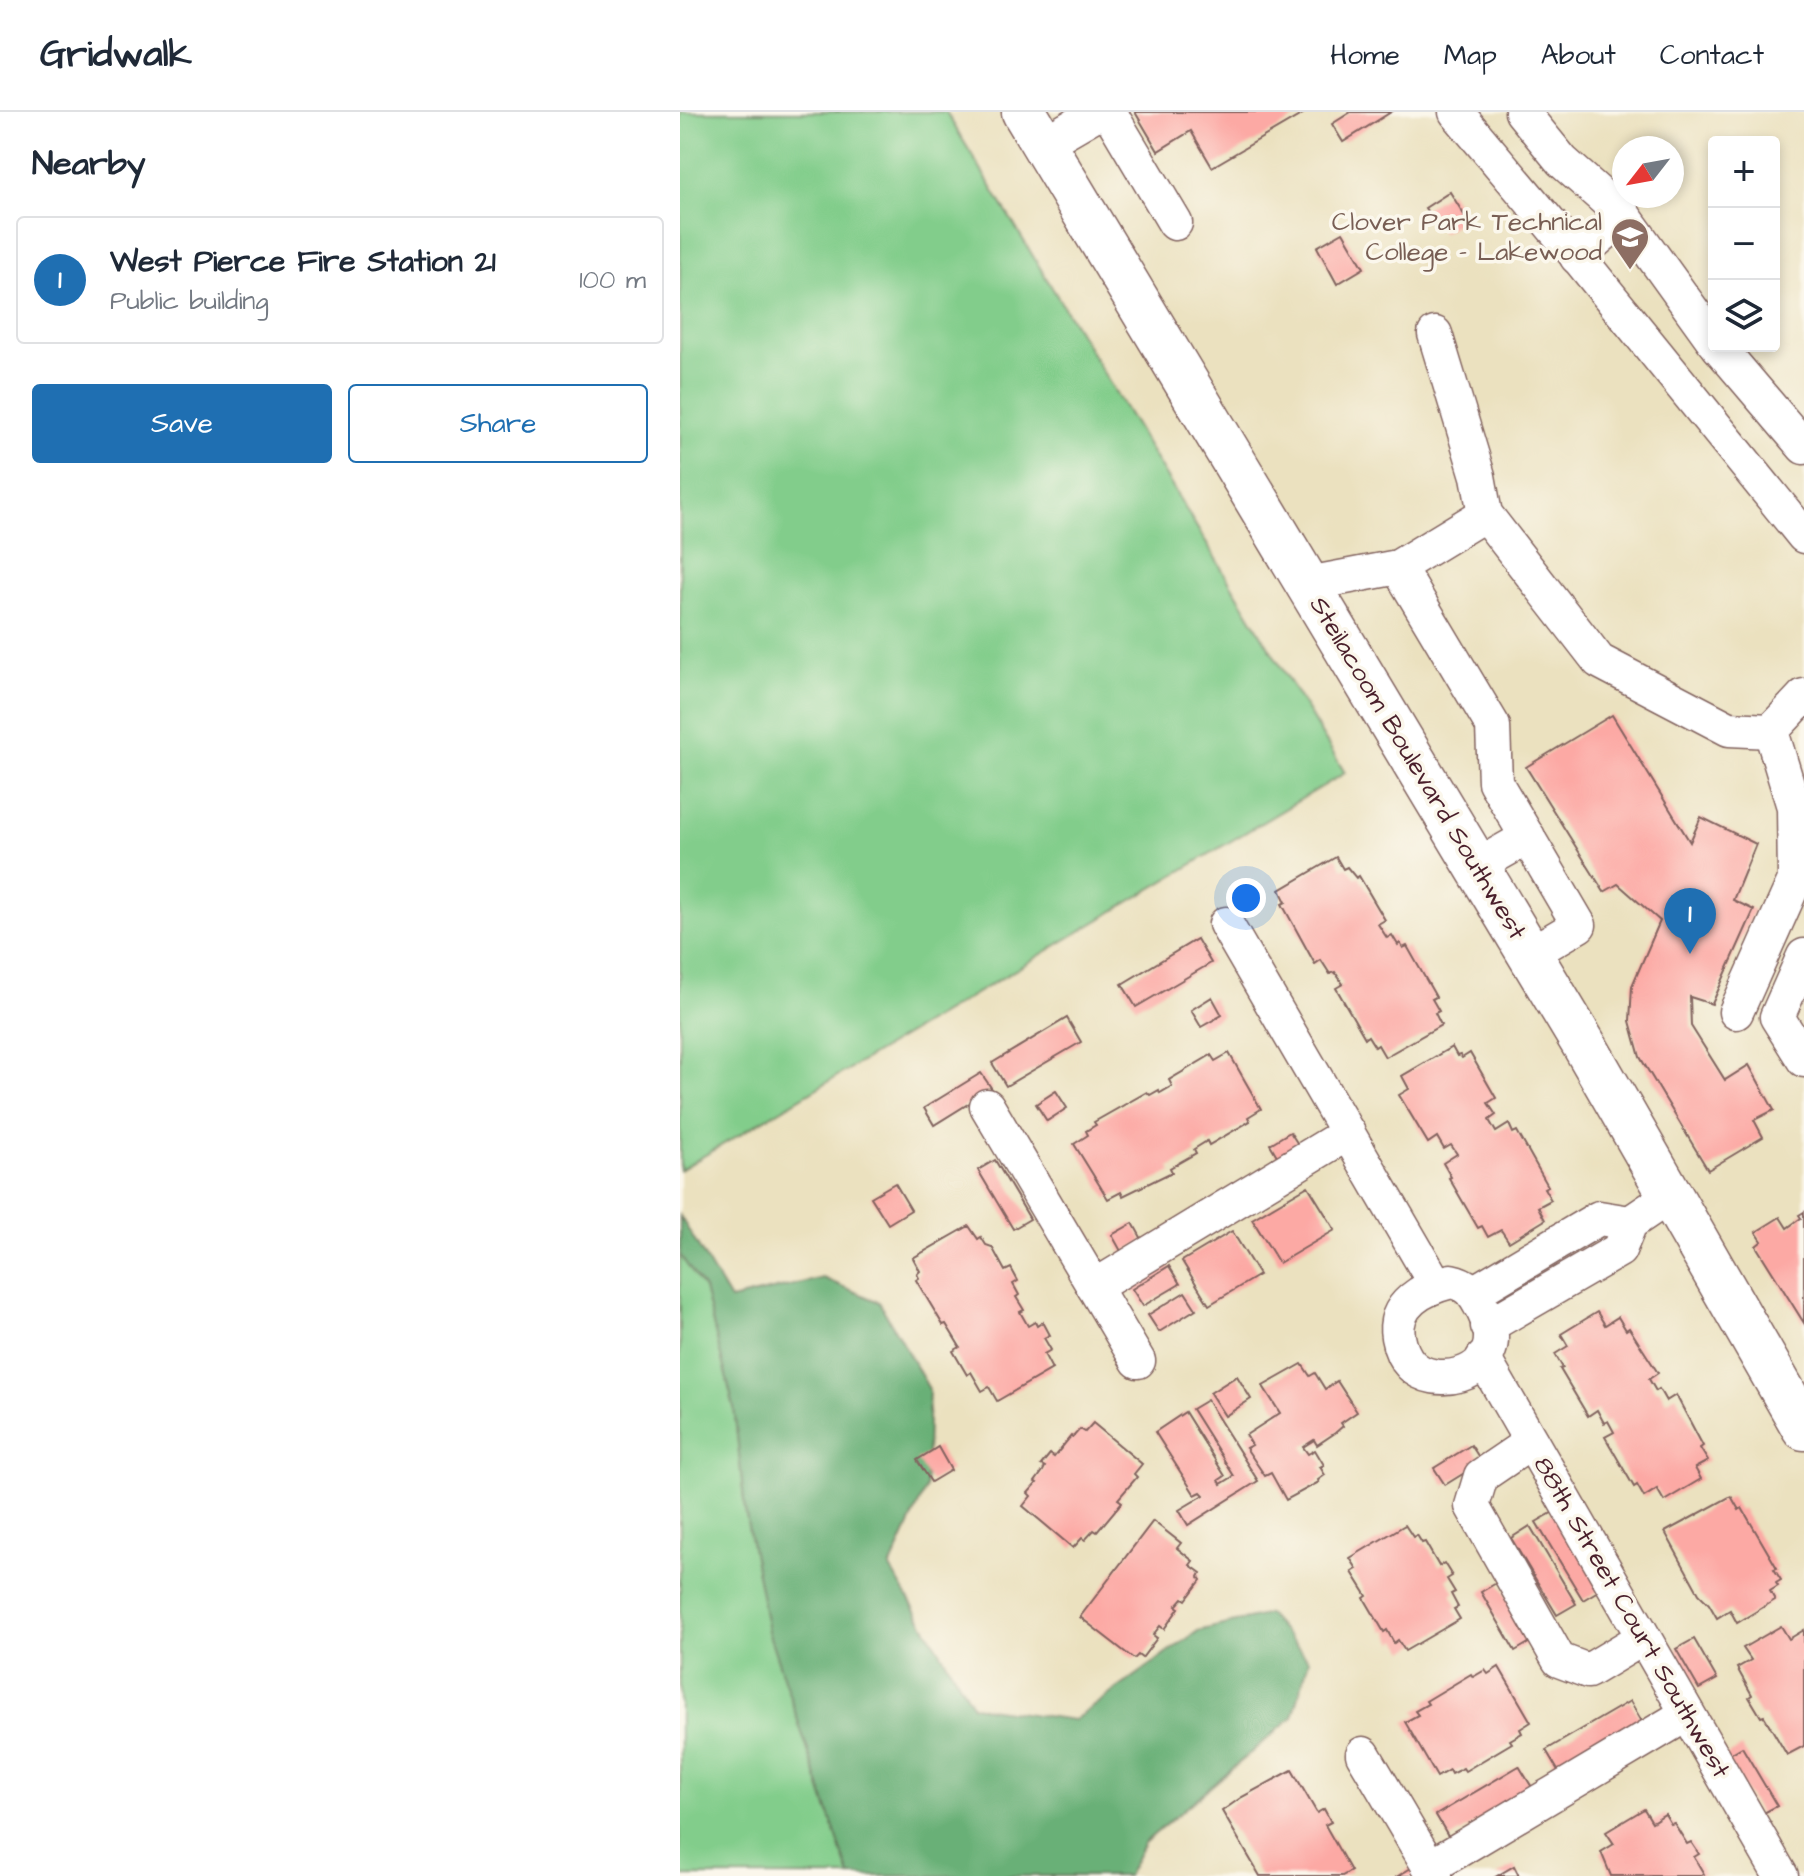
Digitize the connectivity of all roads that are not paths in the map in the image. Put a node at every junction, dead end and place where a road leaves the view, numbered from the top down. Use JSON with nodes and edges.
{"nodes":[{"id":1,"x":1098,"y":112,"type":"edge"},
{"id":2,"x":1109,"y":112,"type":"edge"},
{"id":3,"x":1456,"y":112,"type":"edge"},
{"id":4,"x":1522,"y":112,"type":"edge"},
{"id":5,"x":1034,"y":128,"type":"edge"},
{"id":6,"x":1624,"y":216,"type":"junction"},
{"id":7,"x":1175,"y":223,"type":"dead end"},
{"id":8,"x":1577,"y":257,"type":"junction"},
{"id":9,"x":1708,"y":333,"type":"edge"},
{"id":10,"x":1435,"y":334,"type":"dead end"},
{"id":11,"x":1723,"y":352,"type":"edge"},
{"id":12,"x":1804,"y":447,"type":"edge"},
{"id":13,"x":1485,"y":514,"type":"junction"},
{"id":14,"x":1801,"y":527,"type":"edge"},
{"id":15,"x":1398,"y":567,"type":"junction"},
{"id":16,"x":1308,"y":584,"type":"junction"},
{"id":17,"x":1804,"y":696,"type":"edge"},
{"id":18,"x":1771,"y":731,"type":"junction"},
{"id":19,"x":1528,"y":837,"type":"junction"},
{"id":20,"x":1477,"y":866,"type":"junction"},
{"id":21,"x":1226,"y":924,"type":"dead end"},
{"id":22,"x":1530,"y":954,"type":"junction"},
{"id":23,"x":1804,"y":956,"type":"edge"},
{"id":24,"x":1736,"y":1012,"type":"dead end"},
{"id":25,"x":1804,"y":1060,"type":"edge"},
{"id":26,"x":987,"y":1106,"type":"dead end"},
{"id":27,"x":1348,"y":1133,"type":"junction"},
{"id":28,"x":1670,"y":1196,"type":"junction"},
{"id":29,"x":1630,"y":1223,"type":"junction"},
{"id":30,"x":1436,"y":1285,"type":"junction"},
{"id":31,"x":1094,"y":1287,"type":"junction"},
{"id":32,"x":1473,"y":1293,"type":"junction"},
{"id":33,"x":1486,"y":1342,"type":"junction"},
{"id":34,"x":1138,"y":1361,"type":"dead end"},
{"id":35,"x":1804,"y":1428,"type":"edge"},
{"id":36,"x":1531,"y":1442,"type":"junction"},
{"id":37,"x":1643,"y":1638,"type":"junction"},
{"id":38,"x":1687,"y":1714,"type":"junction"},
{"id":39,"x":1363,"y":1754,"type":"dead end"},
{"id":40,"x":1432,"y":1872,"type":"edge"},
{"id":41,"x":1781,"y":1876,"type":"edge"}],
"edges":[{"from":1,"to":5,"type":"street"},
{"from":2,"to":7,"type":"street"},
{"from":3,"to":8,"type":"street"},
{"from":4,"to":6,"type":"street"},
{"from":5,"to":16,"type":"main road","name":"Steilacoom Boulevard Southwest"},
{"from":6,"to":8,"type":"street"},
{"from":6,"to":9,"type":"street"},
{"from":8,"to":14,"type":"street"},
{"from":10,"to":13,"type":"street"},
{"from":11,"to":12,"type":"street"},
{"from":13,"to":15,"type":"street"},
{"from":13,"to":18,"type":"street"},
{"from":15,"to":16,"type":"street"},
{"from":15,"to":19,"type":"street"},
{"from":16,"to":20,"type":"main road","name":"Steilacoom Boulevard Southwest"},
{"from":17,"to":18,"type":"street"},
{"from":18,"to":24,"type":"street"},
{"from":19,"to":20,"type":"street"},
{"from":19,"to":22,"type":"street"},
{"from":20,"to":22,"type":"main road","name":"Steilacoom Boulevard Southwest"},
{"from":21,"to":27,"type":"street"},
{"from":22,"to":28,"type":"main road","name":"Steilacoom Boulevard Southwest"},
{"from":23,"to":25,"type":"street"},
{"from":26,"to":31,"type":"street"},
{"from":27,"to":30,"type":"street"},
{"from":27,"to":31,"type":"street"},
{"from":28,"to":29,"type":"street"},
{"from":28,"to":35,"type":"main road","name":"Steilacoom Boulevard Southwest"},
{"from":29,"to":32,"type":"street"},
{"from":29,"to":33,"type":"street"},
{"from":30,"to":32,"type":"street"},
{"from":30,"to":33,"type":"street"},
{"from":31,"to":34,"type":"street"},
{"from":32,"to":33,"type":"street","name":"88th Street Court Southwest"},
{"from":33,"to":36,"type":"street","name":"88th Street Court Southwest"},
{"from":36,"to":37,"type":"street","name":"88th Street Court Southwest"},
{"from":36,"to":37,"type":"street"},
{"from":37,"to":38,"type":"street","name":"88th Street Court Southwest"},
{"from":38,"to":40,"type":"street"},
{"from":38,"to":41,"type":"street","name":"88th Street Court Southwest"},
{"from":39,"to":40,"type":"street"}]}
